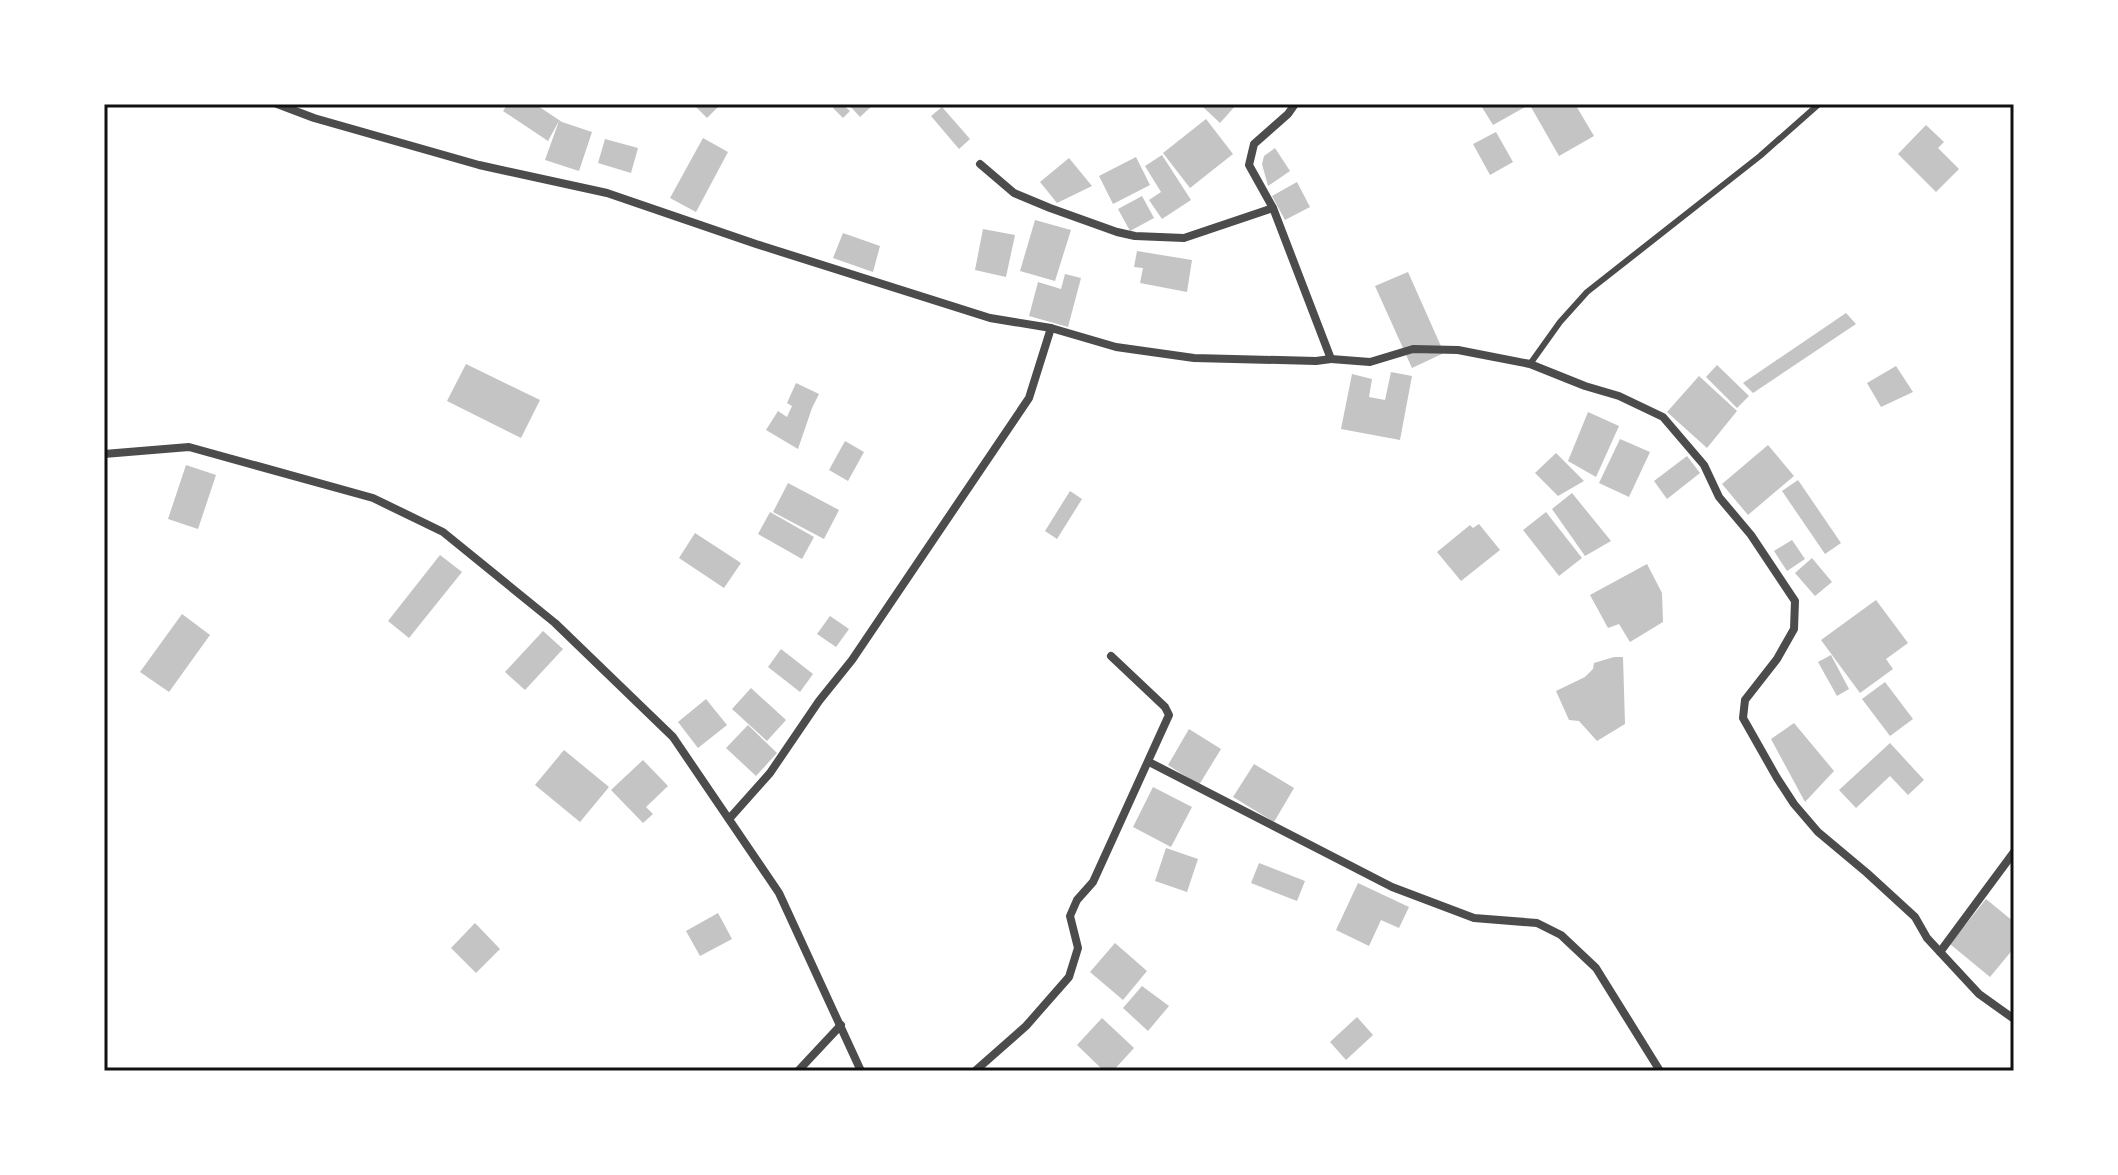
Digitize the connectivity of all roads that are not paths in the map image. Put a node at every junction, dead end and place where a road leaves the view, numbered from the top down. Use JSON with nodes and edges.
{"nodes":[{"id":1,"x":277,"y":104,"type":"edge"},
{"id":2,"x":1295,"y":104,"type":"edge"},
{"id":3,"x":1819,"y":104,"type":"edge"},
{"id":4,"x":980,"y":164,"type":"dead end"},
{"id":5,"x":1273,"y":208,"type":"junction"},
{"id":6,"x":1050,"y":332,"type":"junction"},
{"id":7,"x":1331,"y":359,"type":"junction"},
{"id":8,"x":1530,"y":364,"type":"junction"},
{"id":9,"x":104,"y":454,"type":"edge"},
{"id":10,"x":1111,"y":656,"type":"dead end"},
{"id":11,"x":1149,"y":762,"type":"junction"},
{"id":12,"x":729,"y":819,"type":"junction"},
{"id":13,"x":2014,"y":852,"type":"edge"},
{"id":14,"x":1940,"y":952,"type":"junction"},
{"id":15,"x":2014,"y":1019,"type":"edge"},
{"id":16,"x":841,"y":1025,"type":"junction"},
{"id":17,"x":798,"y":1071,"type":"edge"},
{"id":18,"x":861,"y":1071,"type":"edge"},
{"id":19,"x":975,"y":1071,"type":"edge"},
{"id":20,"x":1660,"y":1071,"type":"edge"}],
"edges":[{"from":1,"to":6,"type":"street"},
{"from":2,"to":5,"type":"street"},
{"from":3,"to":8,"type":"street"},
{"from":4,"to":5,"type":"street"},
{"from":5,"to":7,"type":"street"},
{"from":6,"to":7,"type":"street"},
{"from":6,"to":12,"type":"street"},
{"from":7,"to":8,"type":"street"},
{"from":8,"to":14,"type":"street"},
{"from":9,"to":12,"type":"street"},
{"from":10,"to":11,"type":"street"},
{"from":11,"to":19,"type":"street"},
{"from":11,"to":20,"type":"street"},
{"from":12,"to":16,"type":"street"},
{"from":13,"to":14,"type":"street"},
{"from":14,"to":15,"type":"street"},
{"from":16,"to":17,"type":"street"},
{"from":16,"to":18,"type":"street"}]}
